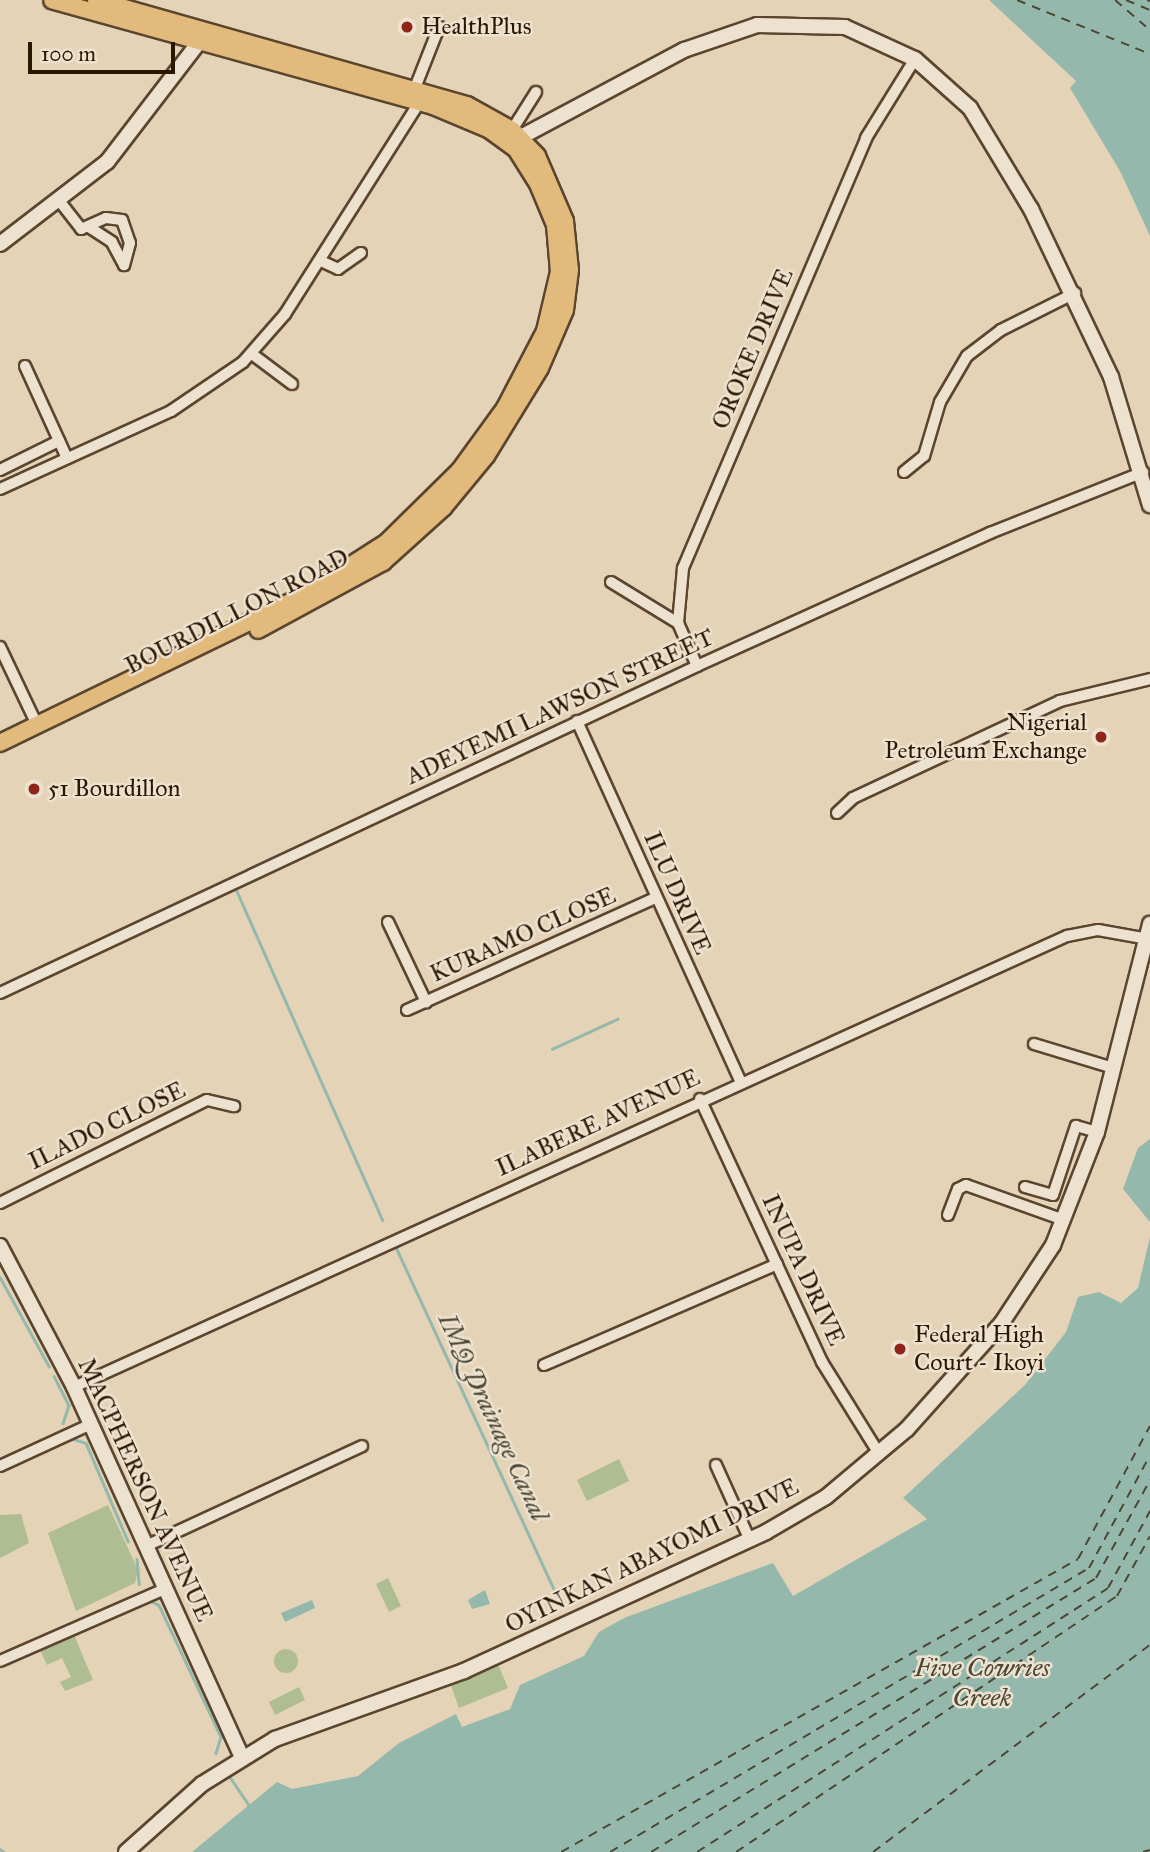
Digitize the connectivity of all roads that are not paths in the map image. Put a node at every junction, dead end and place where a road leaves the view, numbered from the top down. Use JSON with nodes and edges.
{"nodes":[{"id":1,"x":52,"y":0,"type":"edge"},
{"id":2,"x":96,"y":0,"type":"edge"},
{"id":3,"x":439,"y":27,"type":"dead end"},
{"id":4,"x":199,"y":42,"type":"junction"},
{"id":5,"x":915,"y":59,"type":"junction"},
{"id":6,"x":322,"y":68,"type":"junction"},
{"id":7,"x":536,"y":92,"type":"dead end"},
{"id":8,"x":417,"y":96,"type":"junction"},
{"id":9,"x":516,"y":139,"type":"junction"},
{"id":10,"x":61,"y":203,"type":"junction"},
{"id":11,"x":89,"y":227,"type":"junction"},
{"id":12,"x":0,"y":244,"type":"edge"},
{"id":13,"x":362,"y":253,"type":"dead end"},
{"id":14,"x":321,"y":261,"type":"junction"},
{"id":15,"x":1075,"y":293,"type":"junction"},
{"id":16,"x":252,"y":354,"type":"junction"},
{"id":17,"x":25,"y":366,"type":"dead end"},
{"id":18,"x":292,"y":384,"type":"dead end"},
{"id":19,"x":59,"y":441,"type":"junction"},
{"id":20,"x":67,"y":458,"type":"junction"},
{"id":21,"x":0,"y":470,"type":"edge"},
{"id":22,"x":904,"y":472,"type":"dead end"},
{"id":23,"x":1143,"y":472,"type":"junction"},
{"id":24,"x":0,"y":489,"type":"edge"},
{"id":25,"x":1150,"y":505,"type":"edge"},
{"id":26,"x":611,"y":582,"type":"dead end"},
{"id":27,"x":678,"y":623,"type":"junction"},
{"id":28,"x":0,"y":647,"type":"edge"},
{"id":29,"x":697,"y":666,"type":"junction"},
{"id":30,"x":1150,"y":679,"type":"edge"},
{"id":31,"x":577,"y":722,"type":"junction"},
{"id":32,"x":37,"y":725,"type":"junction"},
{"id":33,"x":0,"y":743,"type":"edge"},
{"id":34,"x":0,"y":754,"type":"edge"},
{"id":35,"x":837,"y":813,"type":"dead end"},
{"id":36,"x":655,"y":898,"type":"junction"},
{"id":37,"x":388,"y":922,"type":"dead end"},
{"id":38,"x":1149,"y":931,"type":"edge"},
{"id":39,"x":0,"y":993,"type":"edge"},
{"id":40,"x":426,"y":1002,"type":"junction"},
{"id":41,"x":407,"y":1010,"type":"dead end"},
{"id":42,"x":1034,"y":1044,"type":"dead end"},
{"id":43,"x":1113,"y":1068,"type":"junction"},
{"id":44,"x":740,"y":1080,"type":"junction"},
{"id":45,"x":700,"y":1100,"type":"junction"},
{"id":46,"x":234,"y":1106,"type":"dead end"},
{"id":47,"x":1097,"y":1132,"type":"junction"},
{"id":48,"x":1025,"y":1187,"type":"dead end"},
{"id":49,"x":0,"y":1203,"type":"edge"},
{"id":50,"x":948,"y":1215,"type":"dead end"},
{"id":51,"x":1064,"y":1220,"type":"junction"},
{"id":52,"x":2,"y":1253,"type":"edge"},
{"id":53,"x":777,"y":1264,"type":"junction"},
{"id":54,"x":544,"y":1365,"type":"dead end"},
{"id":55,"x":74,"y":1387,"type":"junction"},
{"id":56,"x":89,"y":1424,"type":"junction"},
{"id":57,"x":362,"y":1446,"type":"dead end"},
{"id":58,"x":878,"y":1452,"type":"junction"},
{"id":59,"x":716,"y":1465,"type":"dead end"},
{"id":60,"x":0,"y":1466,"type":"edge"},
{"id":61,"x":750,"y":1538,"type":"junction"},
{"id":62,"x":146,"y":1546,"type":"junction"},
{"id":63,"x":165,"y":1589,"type":"junction"},
{"id":64,"x":0,"y":1661,"type":"edge"},
{"id":65,"x":242,"y":1757,"type":"junction"},
{"id":66,"x":126,"y":1852,"type":"edge"}],
"edges":[{"from":1,"to":4,"type":"main road"},
{"from":2,"to":6,"type":"main road"},
{"from":3,"to":8,"type":"street"},
{"from":4,"to":6,"type":"main road"},
{"from":4,"to":10,"type":"street"},
{"from":5,"to":9,"type":"street"},
{"from":5,"to":15,"type":"street"},
{"from":5,"to":27,"type":"street","name":"OROKE DRIVE"},
{"from":6,"to":8,"type":"main road"},
{"from":7,"to":9,"type":"street"},
{"from":8,"to":9,"type":"main road"},
{"from":8,"to":14,"type":"street"},
{"from":9,"to":32,"type":"main road","name":"BOURDILLON ROAD"},
{"from":9,"to":34,"type":"main road","name":"BOURDILLON ROAD"},
{"from":10,"to":11,"type":"street"},
{"from":10,"to":12,"type":"street"},
{"from":11,"to":11,"type":"street"},
{"from":13,"to":14,"type":"street"},
{"from":14,"to":16,"type":"street"},
{"from":15,"to":22,"type":"street"},
{"from":15,"to":23,"type":"street"},
{"from":16,"to":18,"type":"street"},
{"from":16,"to":20,"type":"street"},
{"from":17,"to":19,"type":"street"},
{"from":19,"to":20,"type":"street"},
{"from":19,"to":21,"type":"street"},
{"from":20,"to":24,"type":"street"},
{"from":23,"to":25,"type":"street"},
{"from":23,"to":29,"type":"street","name":"ADEYEMI LAWSON STREET"},
{"from":26,"to":27,"type":"street"},
{"from":27,"to":29,"type":"street","name":"OROKE DRIVE"},
{"from":28,"to":32,"type":"street"},
{"from":29,"to":31,"type":"street","name":"ADEYEMI LAWSON STREET"},
{"from":30,"to":35,"type":"street"},
{"from":31,"to":36,"type":"street","name":"ILU DRIVE"},
{"from":31,"to":39,"type":"street","name":"ADEYEMI LAWSON STREET"},
{"from":32,"to":33,"type":"main road","name":"BOURDILLON ROAD"},
{"from":36,"to":40,"type":"street","name":"KURAMO CLOSE"},
{"from":36,"to":44,"type":"street","name":"ILU DRIVE"},
{"from":37,"to":40,"type":"street"},
{"from":38,"to":43,"type":"street","name":"OYINKAN ABAYOMI DRIVE"},
{"from":38,"to":44,"type":"street","name":"ILABERE AVENUE"},
{"from":40,"to":41,"type":"street","name":"KURAMO CLOSE"},
{"from":42,"to":43,"type":"street"},
{"from":43,"to":47,"type":"street","name":"OYINKAN ABAYOMI DRIVE"},
{"from":44,"to":45,"type":"street","name":"ILABERE AVENUE"},
{"from":45,"to":53,"type":"street","name":"INUPA DRIVE"},
{"from":45,"to":55,"type":"street","name":"ILABERE AVENUE"},
{"from":46,"to":49,"type":"street","name":"ILADO CLOSE"},
{"from":47,"to":48,"type":"street"},
{"from":47,"to":51,"type":"street","name":"OYINKAN ABAYOMI DRIVE"},
{"from":50,"to":51,"type":"street"},
{"from":51,"to":58,"type":"street","name":"OYINKAN ABAYOMI DRIVE"},
{"from":52,"to":55,"type":"street","name":"MACPHERSON AVENUE"},
{"from":53,"to":54,"type":"street"},
{"from":53,"to":58,"type":"street","name":"INUPA DRIVE"},
{"from":55,"to":56,"type":"street","name":"MACPHERSON AVENUE"},
{"from":56,"to":60,"type":"street"},
{"from":56,"to":62,"type":"street","name":"MACPHERSON AVENUE"},
{"from":57,"to":62,"type":"street"},
{"from":58,"to":61,"type":"street","name":"OYINKAN ABAYOMI DRIVE"},
{"from":59,"to":61,"type":"street"},
{"from":61,"to":65,"type":"street","name":"OYINKAN ABAYOMI DRIVE"},
{"from":62,"to":63,"type":"street","name":"MACPHERSON AVENUE"},
{"from":63,"to":64,"type":"street"},
{"from":63,"to":65,"type":"street","name":"MACPHERSON AVENUE"},
{"from":65,"to":66,"type":"street","name":"OYINKAN ABAYOMI DRIVE"}]}
